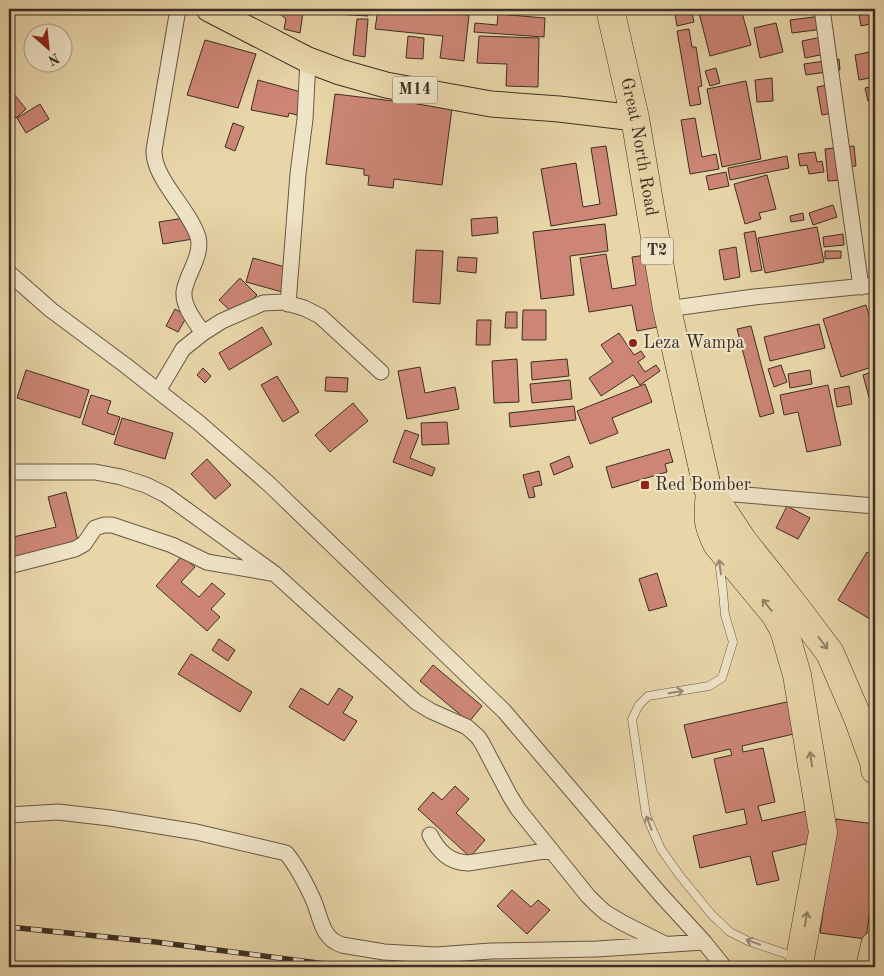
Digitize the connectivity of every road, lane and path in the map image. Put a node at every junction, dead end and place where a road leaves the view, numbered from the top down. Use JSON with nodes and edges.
{"nodes":[{"id":1,"x":178,"y":9,"type":"edge"},
{"id":2,"x":210,"y":9,"type":"edge"},
{"id":3,"x":610,"y":9,"type":"edge"},
{"id":4,"x":822,"y":9,"type":"edge"},
{"id":5,"x":308,"y":60,"type":"junction"},
{"id":6,"x":634,"y":118,"type":"junction"},
{"id":7,"x":9,"y":273,"type":"edge"},
{"id":8,"x":868,"y":286,"type":"edge"},
{"id":9,"x":288,"y":304,"type":"junction"},
{"id":10,"x":667,"y":308,"type":"junction"},
{"id":11,"x":203,"y":333,"type":"junction"},
{"id":12,"x":381,"y":372,"type":"dead end"},
{"id":13,"x":158,"y":391,"type":"junction"},
{"id":14,"x":9,"y":472,"type":"edge"},
{"id":15,"x":710,"y":492,"type":"junction"},
{"id":16,"x":875,"y":506,"type":"edge"},
{"id":17,"x":717,"y":544,"type":"junction"},
{"id":18,"x":9,"y":566,"type":"edge"},
{"id":19,"x":275,"y":574,"type":"junction"},
{"id":20,"x":875,"y":770,"type":"edge"},
{"id":21,"x":9,"y":815,"type":"edge"},
{"id":22,"x":430,"y":835,"type":"dead end"},
{"id":23,"x":551,"y":850,"type":"junction"},
{"id":24,"x":704,"y":942,"type":"junction"},
{"id":25,"x":665,"y":944,"type":"junction"},
{"id":26,"x":875,"y":945,"type":"edge"},
{"id":27,"x":799,"y":963,"type":"edge"},
{"id":28,"x":724,"y":967,"type":"edge"},
{"id":29,"x":870,"y":967,"type":"edge"}],
"edges":[{"from":1,"to":11,"type":"street"},
{"from":2,"to":5,"type":"main road","number":"M14"},
{"from":3,"to":6,"type":"highway","name":"Great North Road","number":"T2"},
{"from":4,"to":8,"type":"street"},
{"from":5,"to":6,"type":"main road","number":"M14"},
{"from":5,"to":9,"type":"street"},
{"from":6,"to":10,"type":"highway","name":"Great North Road","number":"T2"},
{"from":7,"to":13,"type":"street"},
{"from":8,"to":10,"type":"street"},
{"from":9,"to":11,"type":"street"},
{"from":9,"to":12,"type":"street"},
{"from":10,"to":15,"type":"highway","name":"Great North Road","number":"T2"},
{"from":11,"to":13,"type":"street"},
{"from":13,"to":24,"type":"street"},
{"from":14,"to":19,"type":"street"},
{"from":15,"to":16,"type":"street"},
{"from":15,"to":17,"type":"highway"},
{"from":15,"to":20,"type":"highway","one_way":true},
{"from":27,"to":17,"type":"highway","one_way":true},
{"from":27,"to":17,"type":"lane","one_way":true},
{"from":18,"to":19,"type":"street"},
{"from":19,"to":23,"type":"street"},
{"from":21,"to":25,"type":"street"},
{"from":22,"to":23,"type":"street"},
{"from":23,"to":25,"type":"street"},
{"from":24,"to":25,"type":"street"},
{"from":24,"to":28,"type":"street"},
{"from":26,"to":29,"type":"highway"}]}
